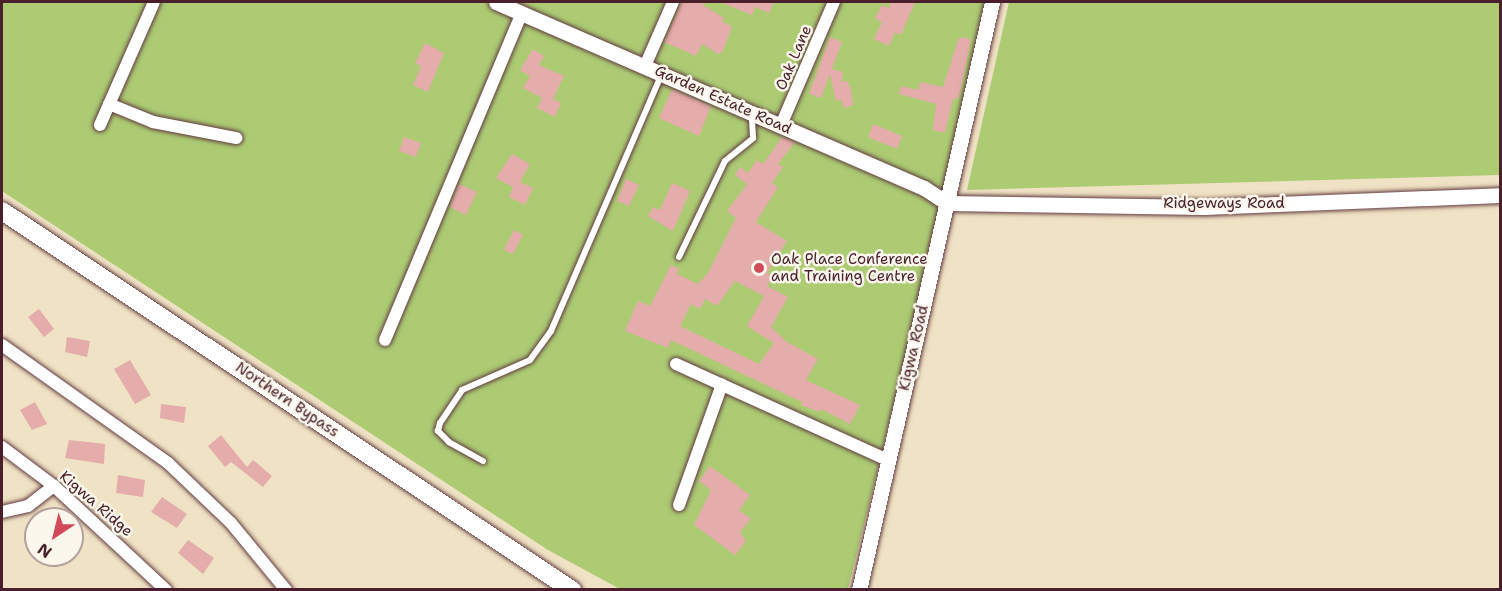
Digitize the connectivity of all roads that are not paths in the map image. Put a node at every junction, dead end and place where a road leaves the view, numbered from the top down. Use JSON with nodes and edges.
{"nodes":[{"id":1,"x":154,"y":2,"type":"edge"},
{"id":2,"x":496,"y":2,"type":"edge"},
{"id":3,"x":673,"y":2,"type":"edge"},
{"id":4,"x":834,"y":2,"type":"edge"},
{"id":5,"x":992,"y":2,"type":"edge"},
{"id":6,"x":523,"y":10,"type":"junction"},
{"id":7,"x":645,"y":66,"type":"junction"},
{"id":8,"x":662,"y":72,"type":"junction"},
{"id":9,"x":109,"y":104,"type":"junction"},
{"id":10,"x":100,"y":125,"type":"dead end"},
{"id":11,"x":781,"y":125,"type":"junction"},
{"id":12,"x":236,"y":138,"type":"dead end"},
{"id":13,"x":1500,"y":195,"type":"edge"},
{"id":14,"x":947,"y":203,"type":"junction"},
{"id":15,"x":2,"y":211,"type":"edge"},
{"id":16,"x":679,"y":257,"type":"dead end"},
{"id":17,"x":385,"y":340,"type":"dead end"},
{"id":18,"x":2,"y":345,"type":"edge"},
{"id":19,"x":676,"y":364,"type":"dead end"},
{"id":20,"x":722,"y":384,"type":"junction"},
{"id":21,"x":2,"y":447,"type":"edge"},
{"id":22,"x":888,"y":460,"type":"junction"},
{"id":23,"x":483,"y":461,"type":"dead end"},
{"id":24,"x":54,"y":486,"type":"junction"},
{"id":25,"x":679,"y":505,"type":"dead end"},
{"id":26,"x":2,"y":512,"type":"edge"},
{"id":27,"x":166,"y":590,"type":"edge"},
{"id":28,"x":286,"y":590,"type":"edge"},
{"id":29,"x":572,"y":590,"type":"edge"},
{"id":30,"x":859,"y":590,"type":"edge"}],
"edges":[{"from":1,"to":9,"type":"street"},
{"from":2,"to":6,"type":"street","name":"Garden Estate Road"},
{"from":3,"to":7,"type":"street"},
{"from":4,"to":11,"type":"street","name":"Oak Lane"},
{"from":5,"to":14,"type":"street","name":"Kigwa Road"},
{"from":6,"to":7,"type":"street","name":"Garden Estate Road"},
{"from":6,"to":17,"type":"street"},
{"from":7,"to":8,"type":"street","name":"Garden Estate Road"},
{"from":8,"to":11,"type":"street","name":"Garden Estate Road"},
{"from":8,"to":23,"type":"lane"},
{"from":9,"to":10,"type":"street"},
{"from":9,"to":12,"type":"street"},
{"from":11,"to":14,"type":"street","name":"Garden Estate Road"},
{"from":11,"to":16,"type":"lane"},
{"from":13,"to":14,"type":"street","name":"Ridgeways Road"},
{"from":14,"to":22,"type":"street","name":"Kigwa Road"},
{"from":15,"to":29,"type":"main road","name":"Northern Bypass"},
{"from":18,"to":28,"type":"street"},
{"from":19,"to":20,"type":"street"},
{"from":20,"to":22,"type":"street"},
{"from":20,"to":25,"type":"street"},
{"from":21,"to":24,"type":"street","name":"Kigwa Ridge"},
{"from":22,"to":30,"type":"street","name":"Kigwa Road"},
{"from":24,"to":26,"type":"street"},
{"from":24,"to":27,"type":"street","name":"Kigwa Ridge"}]}
